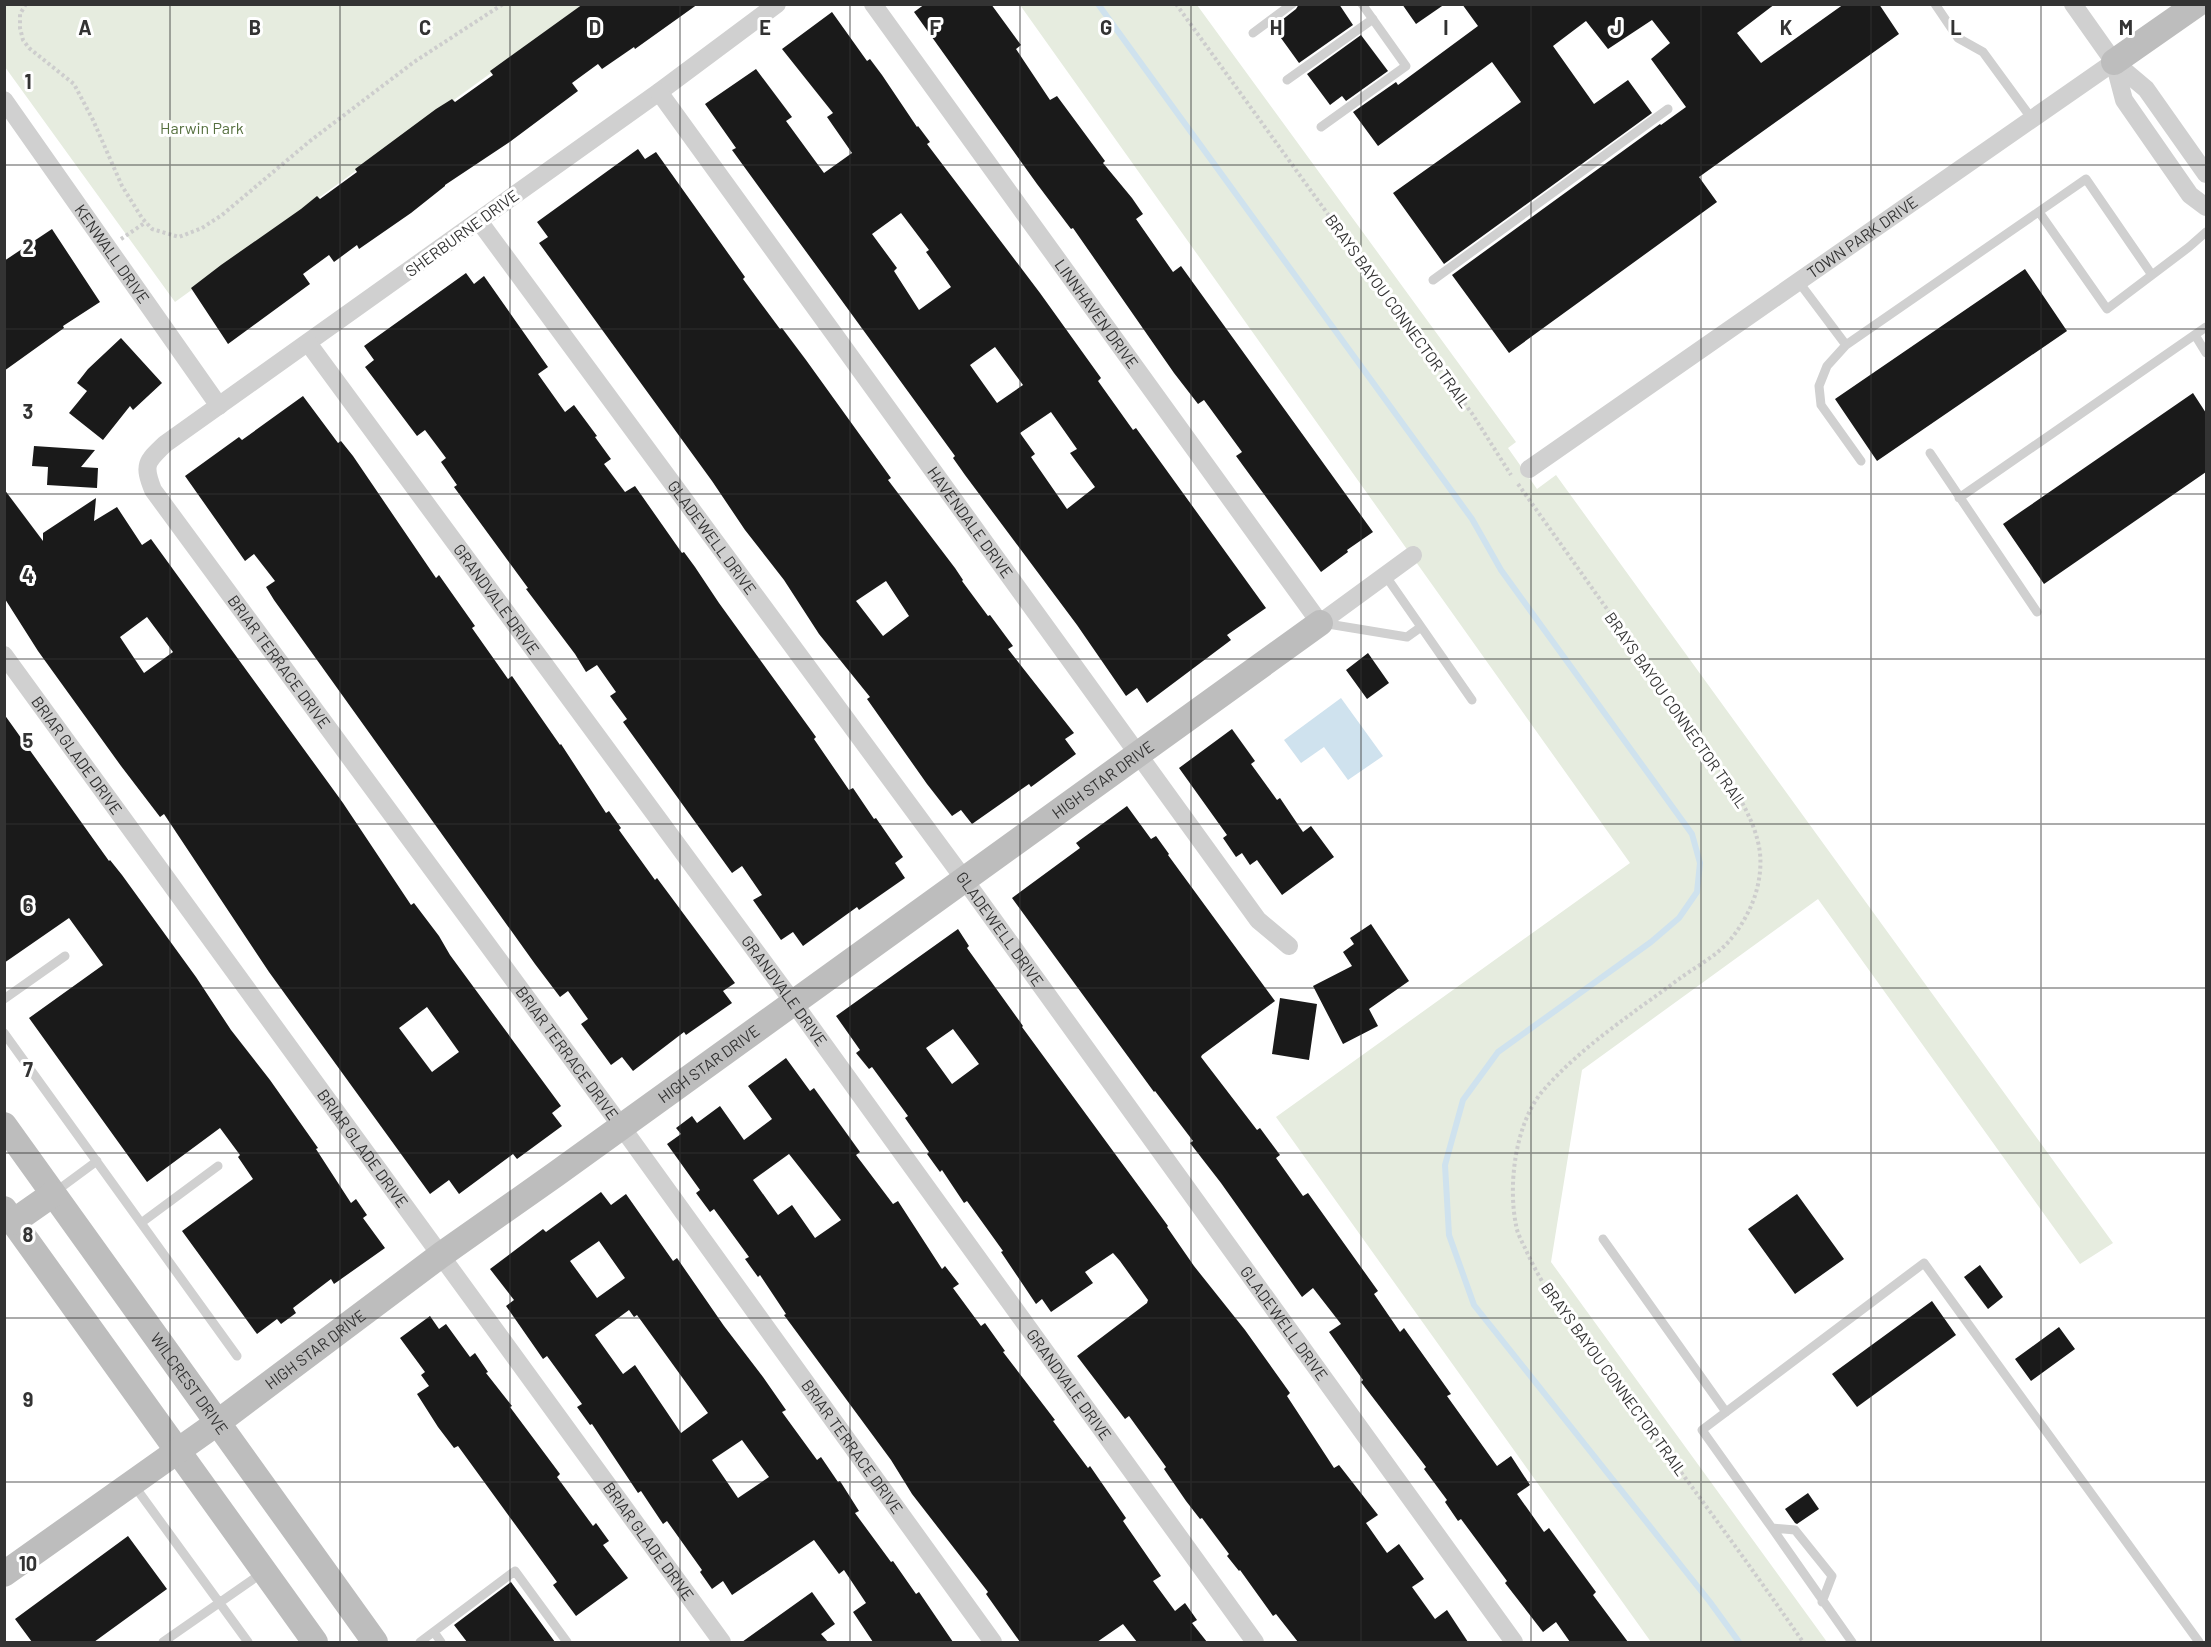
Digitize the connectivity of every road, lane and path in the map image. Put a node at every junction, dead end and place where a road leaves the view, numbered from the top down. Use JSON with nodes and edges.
{"nodes":[{"id":1,"x":26,"y":4,"type":"edge"},
{"id":2,"x":503,"y":4,"type":"edge"},
{"id":3,"x":777,"y":4,"type":"edge"},
{"id":4,"x":873,"y":4,"type":"edge"},
{"id":5,"x":1176,"y":4,"type":"edge"},
{"id":6,"x":1292,"y":4,"type":"edge"},
{"id":7,"x":1362,"y":4,"type":"edge"},
{"id":8,"x":1935,"y":4,"type":"edge"},
{"id":9,"x":2073,"y":4,"type":"edge"},
{"id":10,"x":2197,"y":4,"type":"edge"},
{"id":11,"x":1373,"y":19,"type":"junction"},
{"id":12,"x":1253,"y":33,"type":"dead end"},
{"id":13,"x":2114,"y":62,"type":"junction"},
{"id":14,"x":1287,"y":80,"type":"dead end"},
{"id":15,"x":659,"y":92,"type":"junction"},
{"id":16,"x":4,"y":100,"type":"edge"},
{"id":17,"x":1668,"y":109,"type":"dead end"},
{"id":18,"x":2032,"y":119,"type":"junction"},
{"id":19,"x":1321,"y":127,"type":"dead end"},
{"id":20,"x":2206,"y":174,"type":"edge"},
{"id":21,"x":2206,"y":207,"type":"edge"},
{"id":22,"x":2039,"y":212,"type":"junction"},
{"id":23,"x":478,"y":220,"type":"junction"},
{"id":24,"x":146,"y":222,"type":"junction"},
{"id":25,"x":2206,"y":232,"type":"edge"},
{"id":26,"x":108,"y":248,"type":"junction"},
{"id":27,"x":2152,"y":275,"type":"junction"},
{"id":28,"x":1432,"y":280,"type":"dead end"},
{"id":29,"x":1798,"y":281,"type":"junction"},
{"id":30,"x":2206,"y":327,"type":"edge"},
{"id":31,"x":2195,"y":335,"type":"junction"},
{"id":32,"x":308,"y":343,"type":"junction"},
{"id":33,"x":1846,"y":345,"type":"junction"},
{"id":34,"x":2206,"y":353,"type":"edge"},
{"id":35,"x":219,"y":406,"type":"junction"},
{"id":36,"x":1930,"y":453,"type":"dead end"},
{"id":37,"x":1861,"y":461,"type":"dead end"},
{"id":38,"x":148,"y":463,"type":"joint"},
{"id":39,"x":1528,"y":469,"type":"dead end"},
{"id":40,"x":1959,"y":498,"type":"junction"},
{"id":41,"x":1413,"y":555,"type":"dead end"},
{"id":42,"x":1385,"y":575,"type":"junction"},
{"id":43,"x":2037,"y":612,"type":"dead end"},
{"id":44,"x":1320,"y":623,"type":"junction"},
{"id":45,"x":1421,"y":627,"type":"junction"},
{"id":46,"x":4,"y":655,"type":"edge"},
{"id":47,"x":1472,"y":700,"type":"dead end"},
{"id":48,"x":1136,"y":754,"type":"junction"},
{"id":49,"x":964,"y":879,"type":"junction"},
{"id":50,"x":1289,"y":946,"type":"dead end"},
{"id":51,"x":65,"y":956,"type":"dead end"},
{"id":52,"x":4,"y":999,"type":"edge"},
{"id":53,"x":793,"y":1002,"type":"junction"},
{"id":54,"x":4,"y":1033,"type":"edge"},
{"id":55,"x":4,"y":1125,"type":"edge"},
{"id":56,"x":621,"y":1126,"type":"junction"},
{"id":57,"x":97,"y":1161,"type":"junction"},
{"id":58,"x":218,"y":1166,"type":"dead end"},
{"id":59,"x":53,"y":1194,"type":"junction"},
{"id":60,"x":7,"y":1220,"type":"edge"},
{"id":61,"x":141,"y":1223,"type":"junction"},
{"id":62,"x":1603,"y":1239,"type":"dead end"},
{"id":63,"x":441,"y":1255,"type":"junction"},
{"id":64,"x":237,"y":1356,"type":"dead end"},
{"id":65,"x":1726,"y":1412,"type":"junction"},
{"id":66,"x":217,"y":1423,"type":"junction"},
{"id":67,"x":176,"y":1451,"type":"junction"},
{"id":68,"x":132,"y":1483,"type":"junction"},
{"id":69,"x":1772,"y":1528,"type":"junction"},
{"id":70,"x":264,"y":1571,"type":"junction"},
{"id":71,"x":4,"y":1574,"type":"edge"},
{"id":72,"x":1822,"y":1602,"type":"junction"},
{"id":73,"x":219,"y":1603,"type":"junction"},
{"id":74,"x":434,"y":1632,"type":"junction"},
{"id":75,"x":163,"y":1642,"type":"edge"},
{"id":76,"x":248,"y":1642,"type":"edge"},
{"id":77,"x":315,"y":1642,"type":"edge"},
{"id":78,"x":375,"y":1642,"type":"edge"},
{"id":79,"x":420,"y":1642,"type":"edge"},
{"id":80,"x":441,"y":1642,"type":"edge"},
{"id":81,"x":567,"y":1642,"type":"edge"},
{"id":82,"x":722,"y":1642,"type":"edge"},
{"id":83,"x":993,"y":1642,"type":"edge"},
{"id":84,"x":1255,"y":1642,"type":"edge"},
{"id":85,"x":1514,"y":1642,"type":"edge"},
{"id":86,"x":1803,"y":1642,"type":"edge"},
{"id":87,"x":1852,"y":1642,"type":"edge"},
{"id":88,"x":2199,"y":1642,"type":"edge"}],
"edges":[{"from":1,"to":24,"type":"path"},
{"from":2,"to":24,"type":"path"},
{"from":3,"to":15,"type":"street","name":"SHERBURNE DRIVE"},
{"from":4,"to":44,"type":"street","name":"LINNHAVEN DRIVE"},
{"from":5,"to":86,"type":"path","name":"BRAYS BAYOU CONNECTOR TRAIL"},
{"from":6,"to":12,"type":"lane"},
{"from":7,"to":11,"type":"lane"},
{"from":8,"to":18,"type":"lane"},
{"from":9,"to":13,"type":"street"},
{"from":10,"to":13,"type":"street","name":"TOWN PARK DRIVE"},
{"from":11,"to":14,"type":"lane"},
{"from":11,"to":19,"type":"lane"},
{"from":13,"to":18,"type":"street","name":"TOWN PARK DRIVE"},
{"from":13,"to":20,"type":"street"},
{"from":13,"to":21,"type":"street"},
{"from":15,"to":23,"type":"street","name":"SHERBURNE DRIVE"},
{"from":15,"to":48,"type":"street","name":"HAVENDALE DRIVE"},
{"from":16,"to":26,"type":"street","name":"KENWALL DRIVE"},
{"from":17,"to":28,"type":"lane"},
{"from":18,"to":29,"type":"street","name":"TOWN PARK DRIVE"},
{"from":22,"to":27,"type":"lane"},
{"from":22,"to":27,"type":"lane"},
{"from":22,"to":33,"type":"lane"},
{"from":23,"to":32,"type":"street","name":"SHERBURNE DRIVE"},
{"from":23,"to":49,"type":"street","name":"GLADEWELL DRIVE"},
{"from":24,"to":26,"type":"path"},
{"from":25,"to":27,"type":"lane"},
{"from":26,"to":35,"type":"street","name":"KENWALL DRIVE"},
{"from":29,"to":33,"type":"lane"},
{"from":29,"to":39,"type":"street","name":"TOWN PARK DRIVE"},
{"from":30,"to":31,"type":"lane"},
{"from":31,"to":34,"type":"lane"},
{"from":31,"to":40,"type":"lane"},
{"from":32,"to":35,"type":"street","name":"SHERBURNE DRIVE"},
{"from":32,"to":53,"type":"street","name":"GRANDVALE DRIVE"},
{"from":33,"to":37,"type":"lane"},
{"from":35,"to":38,"type":"street","name":"SHERBURNE DRIVE"},
{"from":36,"to":40,"type":"lane"},
{"from":38,"to":56,"type":"street","name":"BRIAR TERRACE DRIVE"},
{"from":40,"to":43,"type":"lane"},
{"from":41,"to":42,"type":"street","name":"HIGH STAR DRIVE"},
{"from":42,"to":44,"type":"street","name":"HIGH STAR DRIVE"},
{"from":42,"to":45,"type":"lane"},
{"from":44,"to":45,"type":"lane"},
{"from":44,"to":48,"type":"street","name":"HIGH STAR DRIVE"},
{"from":45,"to":47,"type":"lane"},
{"from":46,"to":63,"type":"street","name":"BRIAR GLADE DRIVE"},
{"from":48,"to":49,"type":"street","name":"HIGH STAR DRIVE"},
{"from":48,"to":50,"type":"street","name":"HAVENDALE DRIVE"},
{"from":49,"to":53,"type":"street","name":"HIGH STAR DRIVE"},
{"from":49,"to":85,"type":"street","name":"GLADEWELL DRIVE"},
{"from":51,"to":52,"type":"lane"},
{"from":53,"to":56,"type":"street","name":"HIGH STAR DRIVE"},
{"from":53,"to":84,"type":"street","name":"GRANDVALE DRIVE"},
{"from":54,"to":57,"type":"lane"},
{"from":55,"to":59,"type":"street","name":"WILCREST DRIVE"},
{"from":56,"to":63,"type":"street","name":"HIGH STAR DRIVE"},
{"from":56,"to":83,"type":"street","name":"BRIAR TERRACE DRIVE"},
{"from":57,"to":59,"type":"lane"},
{"from":57,"to":61,"type":"lane"},
{"from":58,"to":61,"type":"lane"},
{"from":59,"to":60,"type":"street"},
{"from":59,"to":66,"type":"street","name":"WILCREST DRIVE"},
{"from":60,"to":67,"type":"street"},
{"from":61,"to":64,"type":"lane"},
{"from":62,"to":65,"type":"lane"},
{"from":63,"to":66,"type":"street","name":"HIGH STAR DRIVE"},
{"from":63,"to":82,"type":"street","name":"BRIAR GLADE DRIVE"},
{"from":65,"to":69,"type":"lane"},
{"from":65,"to":88,"type":"lane"},
{"from":66,"to":67,"type":"street","name":"HIGH STAR DRIVE"},
{"from":66,"to":78,"type":"street","name":"WILCREST DRIVE"},
{"from":67,"to":68,"type":"street","name":"HIGH STAR DRIVE"},
{"from":67,"to":70,"type":"street"},
{"from":68,"to":71,"type":"street","name":"HIGH STAR DRIVE"},
{"from":68,"to":73,"type":"lane"},
{"from":69,"to":72,"type":"lane"},
{"from":69,"to":72,"type":"lane"},
{"from":70,"to":73,"type":"lane"},
{"from":70,"to":77,"type":"street"},
{"from":72,"to":87,"type":"lane"},
{"from":73,"to":75,"type":"lane"},
{"from":73,"to":76,"type":"lane"},
{"from":74,"to":79,"type":"lane"},
{"from":74,"to":80,"type":"lane"},
{"from":74,"to":81,"type":"lane"}]}
